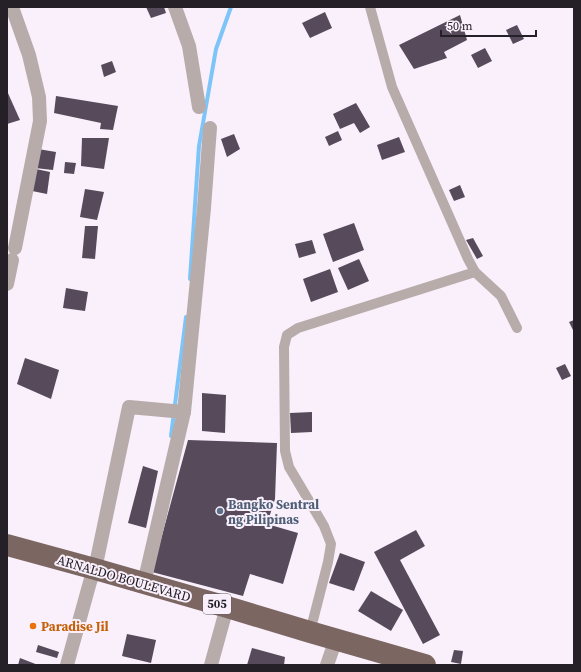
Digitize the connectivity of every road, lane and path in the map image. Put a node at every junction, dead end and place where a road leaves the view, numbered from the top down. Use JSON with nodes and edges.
{"nodes":[{"id":1,"x":12,"y":7,"type":"edge"},
{"id":2,"x":175,"y":7,"type":"edge"},
{"id":3,"x":370,"y":7,"type":"edge"},
{"id":4,"x":199,"y":106,"type":"dead end"},
{"id":5,"x":210,"y":128,"type":"dead end"},
{"id":6,"x":475,"y":272,"type":"junction"},
{"id":7,"x":7,"y":284,"type":"edge"},
{"id":8,"x":517,"y":328,"type":"dead end"},
{"id":9,"x":184,"y":412,"type":"junction"},
{"id":10,"x":7,"y":545,"type":"edge"},
{"id":11,"x":7,"y":559,"type":"edge"},
{"id":12,"x":92,"y":575,"type":"junction"},
{"id":13,"x":144,"y":583,"type":"junction"},
{"id":14,"x":225,"y":614,"type":"junction"},
{"id":15,"x":310,"y":632,"type":"junction"},
{"id":16,"x":331,"y":652,"type":"edge"},
{"id":17,"x":67,"y":665,"type":"edge"},
{"id":18,"x":211,"y":665,"type":"edge"},
{"id":19,"x":376,"y":665,"type":"edge"},
{"id":20,"x":426,"y":665,"type":"edge"}],
"edges":[{"from":1,"to":7,"type":"street"},
{"from":2,"to":4,"type":"street"},
{"from":3,"to":6,"type":"street"},
{"from":5,"to":9,"type":"street"},
{"from":6,"to":8,"type":"street"},
{"from":6,"to":15,"type":"street"},
{"from":9,"to":12,"type":"street"},
{"from":9,"to":13,"type":"street"},
{"from":10,"to":12,"type":"highway","name":"ARNALDO BOULEVARD","number":"505"},
{"from":11,"to":12,"type":"highway","name":"ARNALDO BOULEVARD","number":"505"},
{"from":12,"to":13,"type":"highway","name":"ARNALDO BOULEVARD","number":"505"},
{"from":12,"to":14,"type":"highway","name":"ARNALDO BOULEVARD","number":"505"},
{"from":12,"to":17,"type":"street"},
{"from":13,"to":14,"type":"highway","name":"ARNALDO BOULEVARD","number":"505"},
{"from":14,"to":15,"type":"highway","name":"ARNALDO BOULEVARD","number":"505"},
{"from":14,"to":16,"type":"highway","name":"ARNALDO BOULEVARD","number":"505"},
{"from":14,"to":18,"type":"street"},
{"from":15,"to":16,"type":"highway","name":"ARNALDO BOULEVARD","number":"505"},
{"from":16,"to":19,"type":"highway","name":"ARNALDO BOULEVARD","number":"505"},
{"from":16,"to":20,"type":"highway","name":"ARNALDO BOULEVARD","number":"505"}]}
